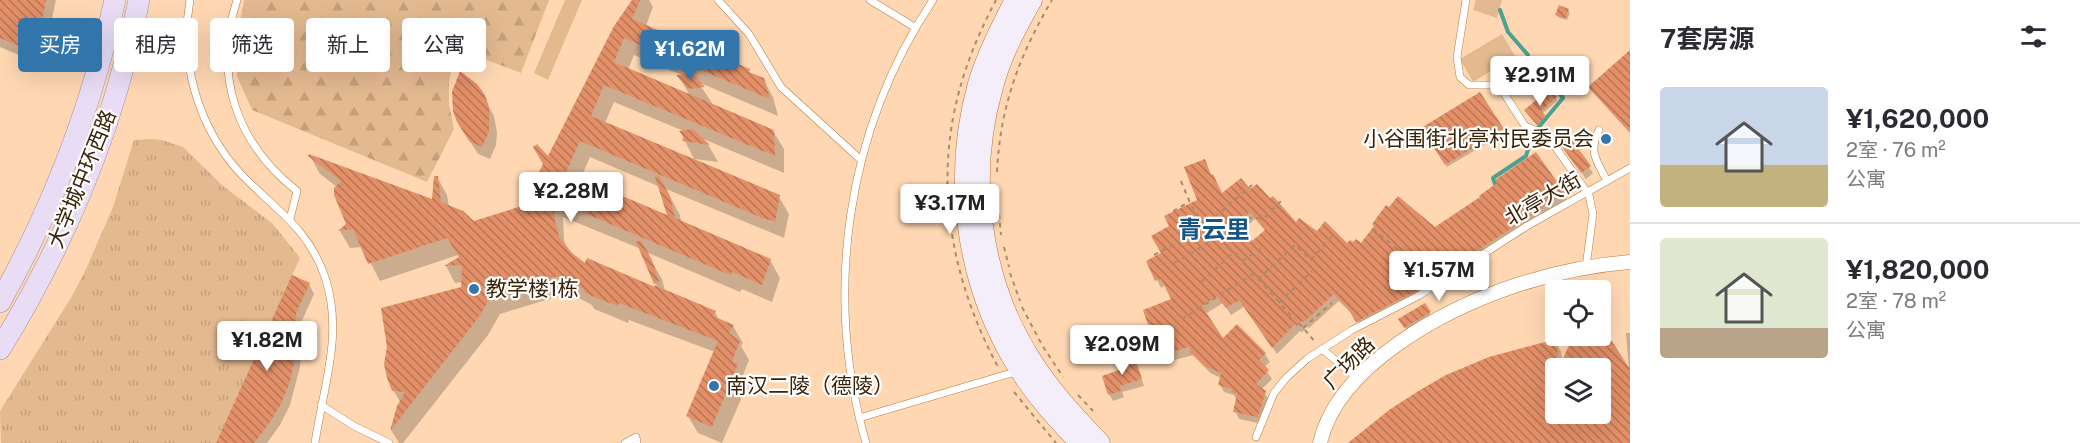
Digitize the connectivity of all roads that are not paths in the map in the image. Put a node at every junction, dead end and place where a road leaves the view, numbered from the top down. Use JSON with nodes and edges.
{"nodes":[{"id":1,"x":115,"y":0,"type":"edge"},
{"id":2,"x":139,"y":0,"type":"edge"},
{"id":3,"x":190,"y":0,"type":"edge"},
{"id":4,"x":237,"y":0,"type":"edge"},
{"id":5,"x":718,"y":0,"type":"edge"},
{"id":6,"x":870,"y":0,"type":"edge"},
{"id":7,"x":933,"y":0,"type":"edge"},
{"id":8,"x":1015,"y":0,"type":"edge"},
{"id":9,"x":1032,"y":0,"type":"edge"},
{"id":10,"x":1466,"y":0,"type":"edge"},
{"id":11,"x":916,"y":28,"type":"junction"},
{"id":12,"x":1599,"y":130,"type":"dead end"},
{"id":13,"x":861,"y":160,"type":"junction"},
{"id":14,"x":1630,"y":168,"type":"edge"},
{"id":15,"x":1607,"y":181,"type":"junction"},
{"id":16,"x":1587,"y":192,"type":"junction"},
{"id":17,"x":290,"y":219,"type":"junction"},
{"id":18,"x":1630,"y":262,"type":"edge"},
{"id":19,"x":1587,"y":267,"type":"junction"},
{"id":20,"x":0,"y":302,"type":"edge"},
{"id":21,"x":0,"y":349,"type":"edge"},
{"id":22,"x":1322,"y":349,"type":"junction"},
{"id":23,"x":1020,"y":371,"type":"junction"},
{"id":24,"x":1357,"y":378,"type":"junction"},
{"id":25,"x":321,"y":405,"type":"junction"},
{"id":26,"x":859,"y":418,"type":"junction"},
{"id":27,"x":1256,"y":436,"type":"dead end"},
{"id":28,"x":315,"y":443,"type":"edge"},
{"id":29,"x":389,"y":443,"type":"edge"},
{"id":30,"x":625,"y":443,"type":"edge"},
{"id":31,"x":637,"y":443,"type":"edge"},
{"id":32,"x":866,"y":443,"type":"edge"},
{"id":33,"x":1080,"y":443,"type":"edge"},
{"id":34,"x":1100,"y":443,"type":"edge"},
{"id":35,"x":1320,"y":443,"type":"edge"}],
"edges":[{"from":1,"to":20,"type":"main road","name":"大学城中环西路"},
{"from":2,"to":21,"type":"main road","name":"大学城中环西路"},
{"from":3,"to":17,"type":"lane"},
{"from":4,"to":17,"type":"lane"},
{"from":5,"to":13,"type":"lane"},
{"from":6,"to":11,"type":"lane"},
{"from":7,"to":11,"type":"lane"},
{"from":8,"to":23,"type":"main road"},
{"from":9,"to":34,"type":"main road"},
{"from":10,"to":16,"type":"lane"},
{"from":11,"to":13,"type":"lane"},
{"from":12,"to":15,"type":"lane"},
{"from":13,"to":26,"type":"lane"},
{"from":14,"to":15,"type":"lane","name":"北亭大街"},
{"from":15,"to":16,"type":"lane","name":"北亭大街"},
{"from":16,"to":19,"type":"lane"},
{"from":16,"to":22,"type":"lane","name":"北亭大街"},
{"from":17,"to":25,"type":"lane"},
{"from":18,"to":19,"type":"street","name":"广场路"},
{"from":19,"to":24,"type":"street","name":"广场路"},
{"from":22,"to":24,"type":"lane"},
{"from":22,"to":27,"type":"lane","name":"北亭大街"},
{"from":23,"to":26,"type":"lane"},
{"from":23,"to":33,"type":"main road"},
{"from":24,"to":35,"type":"street","name":"广场路"},
{"from":25,"to":28,"type":"lane"},
{"from":25,"to":29,"type":"lane"},
{"from":26,"to":32,"type":"lane"},
{"from":30,"to":31,"type":"lane"}]}
